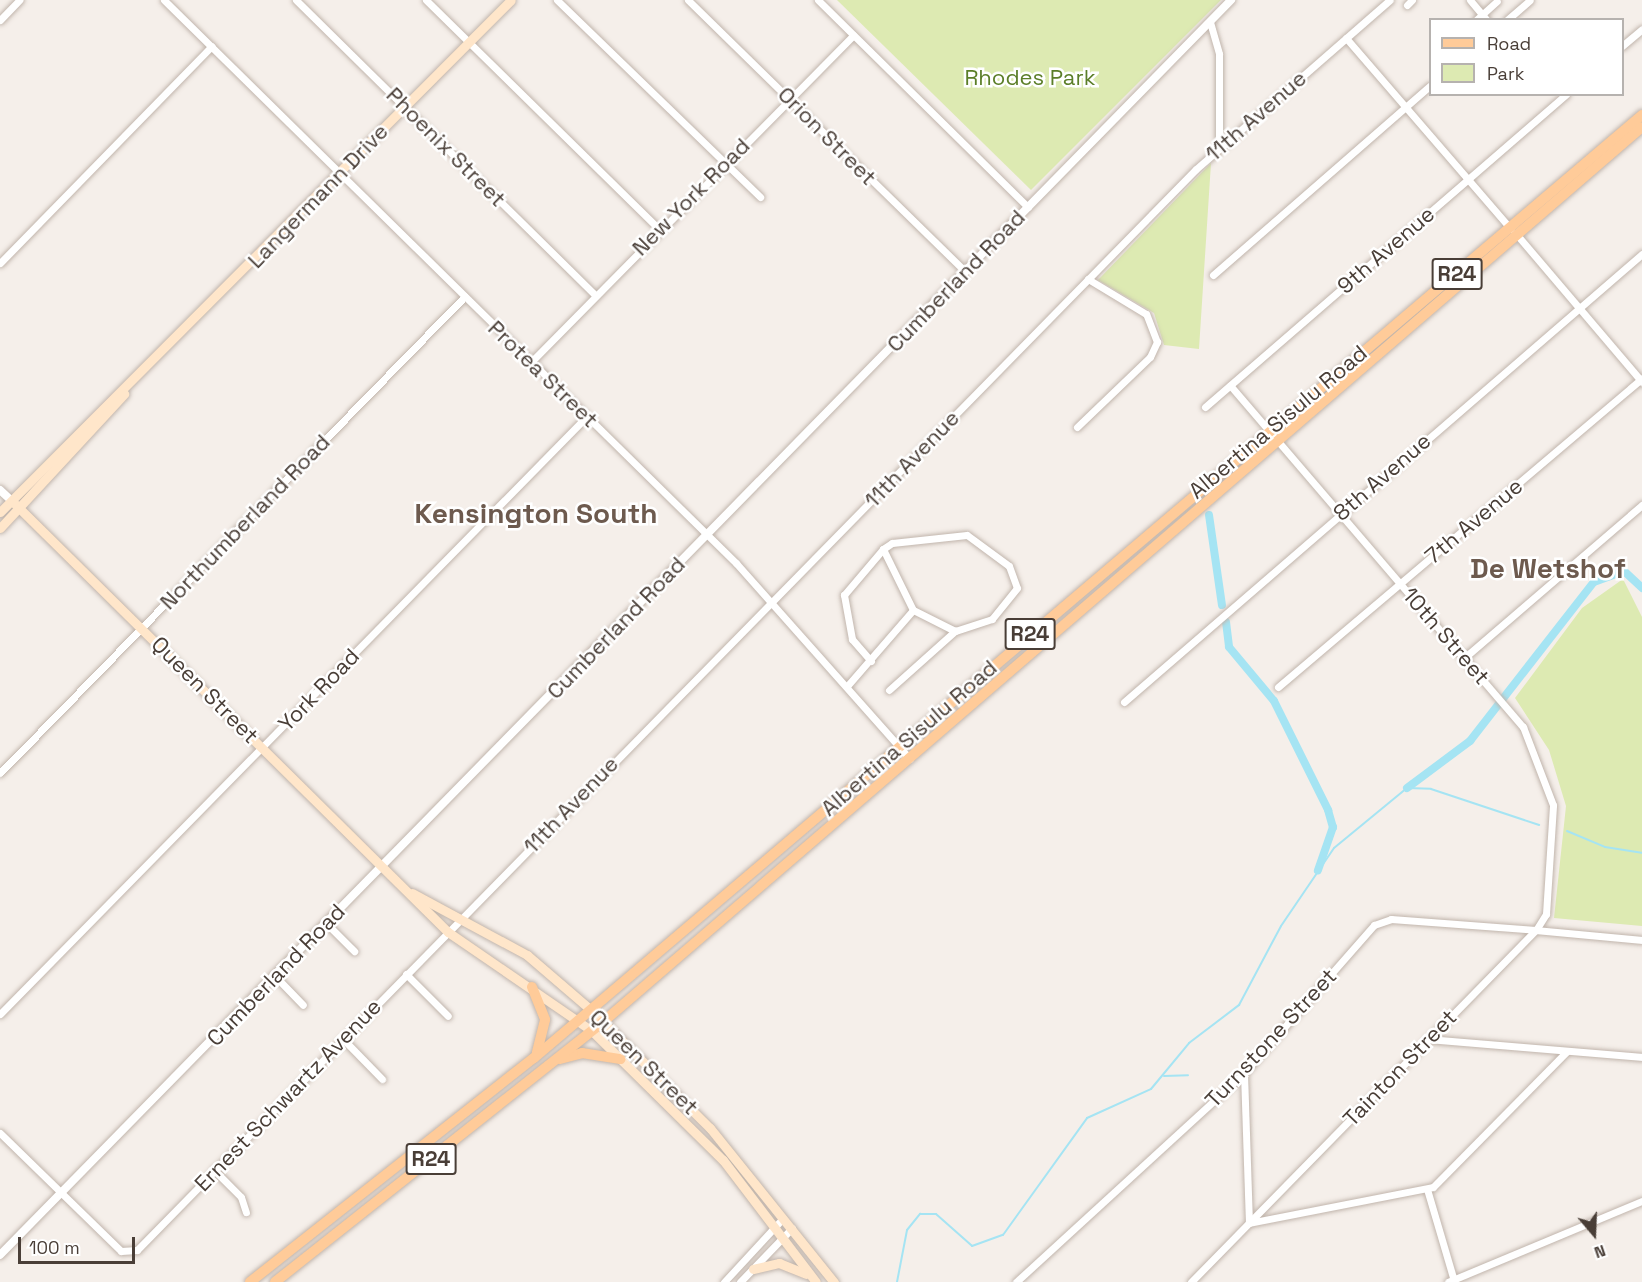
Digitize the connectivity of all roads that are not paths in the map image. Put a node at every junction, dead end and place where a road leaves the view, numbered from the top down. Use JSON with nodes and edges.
{"nodes":[{"id":1,"x":20,"y":0,"type":"edge"},
{"id":2,"x":164,"y":0,"type":"edge"},
{"id":3,"x":296,"y":0,"type":"edge"},
{"id":4,"x":426,"y":0,"type":"edge"},
{"id":5,"x":512,"y":0,"type":"edge"},
{"id":6,"x":557,"y":0,"type":"edge"},
{"id":7,"x":688,"y":0,"type":"edge"},
{"id":8,"x":818,"y":0,"type":"edge"},
{"id":9,"x":1231,"y":0,"type":"edge"},
{"id":10,"x":1390,"y":0,"type":"edge"},
{"id":11,"x":1470,"y":0,"type":"edge"},
{"id":12,"x":1530,"y":0,"type":"edge"},
{"id":13,"x":1497,"y":2,"type":"dead end"},
{"id":14,"x":1485,"y":17,"type":"edge"},
{"id":15,"x":1509,"y":18,"type":"edge"},
{"id":16,"x":0,"y":20,"type":"edge"},
{"id":17,"x":1210,"y":22,"type":"junction"},
{"id":18,"x":1642,"y":29,"type":"edge"},
{"id":19,"x":854,"y":35,"type":"junction"},
{"id":20,"x":1346,"y":38,"type":"junction"},
{"id":21,"x":470,"y":43,"type":"junction"},
{"id":22,"x":1624,"y":45,"type":"edge"},
{"id":23,"x":212,"y":46,"type":"junction"},
{"id":24,"x":1429,"y":88,"type":"edge"},
{"id":25,"x":1564,"y":96,"type":"edge"},
{"id":26,"x":789,"y":99,"type":"junction"},
{"id":27,"x":406,"y":107,"type":"junction"},
{"id":28,"x":1406,"y":108,"type":"junction"},
{"id":29,"x":1642,"y":115,"type":"edge"},
{"id":30,"x":1642,"y":127,"type":"edge"},
{"id":31,"x":1219,"y":147,"type":"junction"},
{"id":32,"x":726,"y":165,"type":"junction"},
{"id":33,"x":340,"y":174,"type":"junction"},
{"id":34,"x":1468,"y":179,"type":"junction"},
{"id":35,"x":760,"y":197,"type":"dead end"},
{"id":36,"x":1028,"y":207,"type":"junction"},
{"id":37,"x":660,"y":230,"type":"junction"},
{"id":38,"x":1514,"y":232,"type":"junction"},
{"id":39,"x":1642,"y":254,"type":"edge"},
{"id":40,"x":0,"y":263,"type":"edge"},
{"id":41,"x":965,"y":271,"type":"junction"},
{"id":42,"x":1213,"y":275,"type":"dead end"},
{"id":43,"x":1088,"y":279,"type":"junction"},
{"id":44,"x":594,"y":294,"type":"junction"},
{"id":45,"x":465,"y":296,"type":"junction"},
{"id":46,"x":1578,"y":308,"type":"junction"},
{"id":47,"x":531,"y":362,"type":"junction"},
{"id":48,"x":1641,"y":380,"type":"edge"},
{"id":49,"x":1230,"y":385,"type":"junction"},
{"id":50,"x":125,"y":392,"type":"junction"},
{"id":51,"x":1205,"y":407,"type":"dead end"},
{"id":52,"x":587,"y":416,"type":"junction"},
{"id":53,"x":1077,"y":427,"type":"dead end"},
{"id":54,"x":1267,"y":429,"type":"junction"},
{"id":55,"x":1276,"y":440,"type":"junction"},
{"id":56,"x":0,"y":490,"type":"edge"},
{"id":57,"x":12,"y":501,"type":"junction"},
{"id":58,"x":1642,"y":505,"type":"edge"},
{"id":59,"x":20,"y":509,"type":"junction"},
{"id":60,"x":0,"y":512,"type":"edge"},
{"id":61,"x":1341,"y":513,"type":"junction"},
{"id":62,"x":0,"y":528,"type":"edge"},
{"id":63,"x":708,"y":536,"type":"junction"},
{"id":64,"x":883,"y":549,"type":"junction"},
{"id":65,"x":1401,"y":584,"type":"junction"},
{"id":66,"x":772,"y":601,"type":"junction"},
{"id":67,"x":914,"y":610,"type":"junction"},
{"id":68,"x":142,"y":627,"type":"junction"},
{"id":69,"x":955,"y":631,"type":"junction"},
{"id":70,"x":1464,"y":658,"type":"junction"},
{"id":71,"x":871,"y":661,"type":"junction"},
{"id":72,"x":848,"y":685,"type":"junction"},
{"id":73,"x":1278,"y":687,"type":"dead end"},
{"id":74,"x":889,"y":690,"type":"dead end"},
{"id":75,"x":1124,"y":702,"type":"dead end"},
{"id":76,"x":899,"y":746,"type":"junction"},
{"id":77,"x":263,"y":747,"type":"junction"},
{"id":78,"x":910,"y":759,"type":"junction"},
{"id":79,"x":0,"y":773,"type":"edge"},
{"id":80,"x":382,"y":866,"type":"junction"},
{"id":81,"x":410,"y":892,"type":"junction"},
{"id":82,"x":459,"y":920,"type":"junction"},
{"id":83,"x":326,"y":924,"type":"junction"},
{"id":84,"x":1536,"y":930,"type":"junction"},
{"id":85,"x":448,"y":932,"type":"junction"},
{"id":86,"x":1642,"y":940,"type":"edge"},
{"id":87,"x":354,"y":951,"type":"dead end"},
{"id":88,"x":406,"y":974,"type":"junction"},
{"id":89,"x":275,"y":976,"type":"junction"},
{"id":90,"x":532,"y":987,"type":"junction"},
{"id":91,"x":303,"y":1005,"type":"dead end"},
{"id":92,"x":591,"y":1010,"type":"junction"},
{"id":93,"x":0,"y":1014,"type":"edge"},
{"id":94,"x":448,"y":1016,"type":"dead end"},
{"id":95,"x":580,"y":1020,"type":"junction"},
{"id":96,"x":603,"y":1022,"type":"junction"},
{"id":97,"x":592,"y":1030,"type":"junction"},
{"id":98,"x":343,"y":1039,"type":"junction"},
{"id":99,"x":1428,"y":1039,"type":"junction"},
{"id":100,"x":1566,"y":1052,"type":"junction"},
{"id":101,"x":1642,"y":1057,"type":"edge"},
{"id":102,"x":534,"y":1058,"type":"junction"},
{"id":103,"x":621,"y":1059,"type":"junction"},
{"id":104,"x":549,"y":1063,"type":"junction"},
{"id":105,"x":1244,"y":1073,"type":"junction"},
{"id":106,"x":382,"y":1079,"type":"dead end"},
{"id":107,"x":0,"y":1133,"type":"edge"},
{"id":108,"x":214,"y":1170,"type":"junction"},
{"id":109,"x":1427,"y":1189,"type":"junction"},
{"id":110,"x":61,"y":1193,"type":"junction"},
{"id":111,"x":1642,"y":1201,"type":"edge"},
{"id":112,"x":246,"y":1212,"type":"dead end"},
{"id":113,"x":783,"y":1218,"type":"junction"},
{"id":114,"x":1249,"y":1223,"type":"junction"},
{"id":115,"x":792,"y":1228,"type":"junction"},
{"id":116,"x":773,"y":1229,"type":"junction"},
{"id":117,"x":781,"y":1240,"type":"junction"},
{"id":118,"x":0,"y":1255,"type":"edge"},
{"id":119,"x":753,"y":1269,"type":"junction"},
{"id":120,"x":813,"y":1279,"type":"edge"},
{"id":121,"x":1452,"y":1281,"type":"edge"},
{"id":122,"x":250,"y":1282,"type":"edge"},
{"id":123,"x":275,"y":1282,"type":"edge"},
{"id":124,"x":724,"y":1282,"type":"edge"},
{"id":125,"x":740,"y":1282,"type":"edge"},
{"id":126,"x":834,"y":1282,"type":"edge"},
{"id":127,"x":1016,"y":1282,"type":"edge"},
{"id":128,"x":1191,"y":1282,"type":"edge"}],
"edges":[{"from":1,"to":16,"type":"street"},
{"from":2,"to":23,"type":"street","name":"Protea Street"},
{"from":3,"to":27,"type":"street","name":"Phoenix Street"},
{"from":4,"to":21,"type":"street"},
{"from":5,"to":21,"type":"main road","name":"Langermann Drive"},
{"from":6,"to":32,"type":"street"},
{"from":7,"to":26,"type":"street","name":"Orion Street"},
{"from":8,"to":19,"type":"street"},
{"from":9,"to":17,"type":"street","name":"Cumberland Road"},
{"from":10,"to":20,"type":"street","name":"11th Avenue"},
{"from":11,"to":14,"type":"street"},
{"from":12,"to":15,"type":"street"},
{"from":13,"to":14,"type":"street"},
{"from":17,"to":31,"type":"street"},
{"from":17,"to":36,"type":"street","name":"Cumberland Road"},
{"from":18,"to":22,"type":"street"},
{"from":19,"to":26,"type":"street","name":"New York Road"},
{"from":19,"to":36,"type":"street"},
{"from":20,"to":28,"type":"street"},
{"from":20,"to":31,"type":"street","name":"11th Avenue"},
{"from":21,"to":27,"type":"main road","name":"Langermann Drive"},
{"from":21,"to":37,"type":"street"},
{"from":23,"to":33,"type":"street","name":"Protea Street"},
{"from":23,"to":40,"type":"street"},
{"from":24,"to":28,"type":"street"},
{"from":25,"to":34,"type":"street","name":"9th Avenue"},
{"from":26,"to":32,"type":"street","name":"New York Road"},
{"from":26,"to":41,"type":"street","name":"Orion Street"},
{"from":27,"to":33,"type":"main road","name":"Langermann Drive"},
{"from":27,"to":44,"type":"street","name":"Phoenix Street"},
{"from":28,"to":34,"type":"street"},
{"from":28,"to":42,"type":"street"},
{"from":29,"to":38,"type":"main road","name":"Albertina Sisulu Road","number":"R24"},
{"from":30,"to":38,"type":"main road","name":"Albertina Sisulu Road","number":"R24"},
{"from":31,"to":43,"type":"street","name":"11th Avenue"},
{"from":32,"to":35,"type":"street"},
{"from":32,"to":37,"type":"street","name":"New York Road"},
{"from":33,"to":45,"type":"street","name":"Protea Street"},
{"from":33,"to":50,"type":"main road","name":"Langermann Drive"},
{"from":34,"to":38,"type":"street"},
{"from":34,"to":49,"type":"street","name":"9th Avenue"},
{"from":36,"to":41,"type":"street","name":"Cumberland Road"},
{"from":37,"to":44,"type":"street","name":"New York Road"},
{"from":38,"to":46,"type":"street"},
{"from":38,"to":54,"type":"main road","name":"Albertina Sisulu Road","number":"R24"},
{"from":38,"to":55,"type":"main road","name":"Albertina Sisulu Road","number":"R24"},
{"from":39,"to":46,"type":"street","name":"8th Avenue"},
{"from":41,"to":63,"type":"street","name":"Cumberland Road"},
{"from":43,"to":53,"type":"street"},
{"from":43,"to":66,"type":"street","name":"11th Avenue"},
{"from":44,"to":47,"type":"street","name":"New York Road"},
{"from":45,"to":47,"type":"street","name":"Protea Street"},
{"from":45,"to":68,"type":"street","name":"Northumberland Road"},
{"from":46,"to":48,"type":"street"},
{"from":46,"to":61,"type":"street","name":"8th Avenue"},
{"from":47,"to":52,"type":"street","name":"Protea Street"},
{"from":48,"to":65,"type":"street","name":"7th Avenue"},
{"from":49,"to":51,"type":"street","name":"9th Avenue"},
{"from":49,"to":54,"type":"street","name":"10th Street"},
{"from":50,"to":57,"type":"main road","name":"Langermann Drive"},
{"from":50,"to":59,"type":"main road","name":"Langermann Drive"},
{"from":52,"to":63,"type":"street","name":"Protea Street"},
{"from":52,"to":77,"type":"street","name":"York Road"},
{"from":54,"to":55,"type":"street","name":"10th Street"},
{"from":54,"to":76,"type":"main road","name":"Albertina Sisulu Road","number":"R24"},
{"from":55,"to":61,"type":"street","name":"10th Street"},
{"from":55,"to":78,"type":"main road","name":"Albertina Sisulu Road","number":"R24"},
{"from":56,"to":57,"type":"street","name":"Queen Street"},
{"from":57,"to":59,"type":"main road","name":"Queen Street"},
{"from":57,"to":60,"type":"main road","name":"Langermann Drive"},
{"from":58,"to":70,"type":"street"},
{"from":59,"to":62,"type":"main road","name":"Langermann Drive"},
{"from":59,"to":68,"type":"main road","name":"Queen Street"},
{"from":61,"to":65,"type":"street","name":"10th Street"},
{"from":61,"to":75,"type":"street","name":"8th Avenue"},
{"from":63,"to":66,"type":"street","name":"Protea Street"},
{"from":63,"to":80,"type":"street","name":"Cumberland Road"},
{"from":64,"to":67,"type":"street"},
{"from":64,"to":69,"type":"street"},
{"from":64,"to":71,"type":"street"},
{"from":65,"to":70,"type":"street","name":"10th Street"},
{"from":65,"to":73,"type":"street","name":"7th Avenue"},
{"from":66,"to":72,"type":"street","name":"Protea Street"},
{"from":66,"to":82,"type":"street","name":"11th Avenue"},
{"from":67,"to":69,"type":"street"},
{"from":67,"to":71,"type":"street"},
{"from":68,"to":77,"type":"main road","name":"Queen Street"},
{"from":68,"to":79,"type":"street","name":"Northumberland Road"},
{"from":69,"to":74,"type":"street"},
{"from":70,"to":84,"type":"street","name":"10th Street"},
{"from":71,"to":72,"type":"street"},
{"from":72,"to":76,"type":"street","name":"Protea Street"},
{"from":76,"to":78,"type":"street","name":"Protea Street"},
{"from":76,"to":92,"type":"main road","name":"Albertina Sisulu Road","number":"R24"},
{"from":77,"to":80,"type":"main road","name":"Queen Street"},
{"from":77,"to":93,"type":"street","name":"York Road"},
{"from":78,"to":96,"type":"main road","name":"Albertina Sisulu Road","number":"R24"},
{"from":80,"to":81,"type":"main road","name":"Queen Street"},
{"from":80,"to":83,"type":"street","name":"Cumberland Road"},
{"from":81,"to":82,"type":"main road","name":"Queen Street"},
{"from":81,"to":85,"type":"main road","name":"Queen Street"},
{"from":82,"to":85,"type":"street","name":"11th Avenue"},
{"from":82,"to":92,"type":"main road","name":"Queen Street"},
{"from":83,"to":87,"type":"street"},
{"from":83,"to":89,"type":"street","name":"Cumberland Road"},
{"from":84,"to":86,"type":"street"},
{"from":84,"to":99,"type":"street","name":"Tainton Street"},
{"from":84,"to":105,"type":"street","name":"Turnstone Street"},
{"from":85,"to":88,"type":"street","name":"Ernest Schwartz Avenue"},
{"from":85,"to":90,"type":"main road","name":"Queen Street"},
{"from":88,"to":94,"type":"street"},
{"from":88,"to":98,"type":"street","name":"Ernest Schwartz Avenue"},
{"from":89,"to":91,"type":"street"},
{"from":89,"to":110,"type":"street","name":"Cumberland Road"},
{"from":90,"to":95,"type":"main road","name":"Queen Street"},
{"from":90,"to":102,"type":"main road"},
{"from":92,"to":95,"type":"main road","name":"Albertina Sisulu Road","number":"R24"},
{"from":92,"to":96,"type":"main road","name":"Queen Street"},
{"from":95,"to":97,"type":"main road","name":"Queen Street"},
{"from":95,"to":102,"type":"main road","name":"Albertina Sisulu Road","number":"R24"},
{"from":96,"to":97,"type":"main road","name":"Albertina Sisulu Road","number":"R24"},
{"from":96,"to":113,"type":"main road","name":"Queen Street"},
{"from":97,"to":103,"type":"main road","name":"Queen Street"},
{"from":97,"to":104,"type":"main road","name":"Albertina Sisulu Road","number":"R24"},
{"from":98,"to":106,"type":"street"},
{"from":98,"to":108,"type":"street","name":"Ernest Schwartz Avenue"},
{"from":99,"to":100,"type":"street"},
{"from":99,"to":114,"type":"street","name":"Tainton Street"},
{"from":100,"to":101,"type":"street"},
{"from":100,"to":109,"type":"street"},
{"from":102,"to":122,"type":"main road","name":"Albertina Sisulu Road","number":"R24"},
{"from":103,"to":104,"type":"main road"},
{"from":103,"to":116,"type":"main road","name":"Queen Street"},
{"from":104,"to":123,"type":"main road","name":"Albertina Sisulu Road","number":"R24"},
{"from":105,"to":114,"type":"street"},
{"from":105,"to":127,"type":"street","name":"Turnstone Street"},
{"from":107,"to":110,"type":"street"},
{"from":108,"to":110,"type":"street","name":"Ernest Schwartz Avenue"},
{"from":108,"to":112,"type":"street"},
{"from":109,"to":114,"type":"street"},
{"from":109,"to":121,"type":"street"},
{"from":110,"to":118,"type":"street","name":"Cumberland Road"},
{"from":111,"to":121,"type":"street"},
{"from":113,"to":115,"type":"main road","name":"Queen Street"},
{"from":113,"to":116,"type":"street"},
{"from":114,"to":128,"type":"street","name":"Tainton Street"},
{"from":115,"to":117,"type":"street"},
{"from":115,"to":126,"type":"main road","name":"Queen Street"},
{"from":116,"to":117,"type":"main road","name":"Queen Street"},
{"from":116,"to":124,"type":"street"},
{"from":117,"to":119,"type":"street"},
{"from":117,"to":120,"type":"main road","name":"Queen Street"},
{"from":119,"to":120,"type":"main road"},
{"from":119,"to":125,"type":"street"}]}
